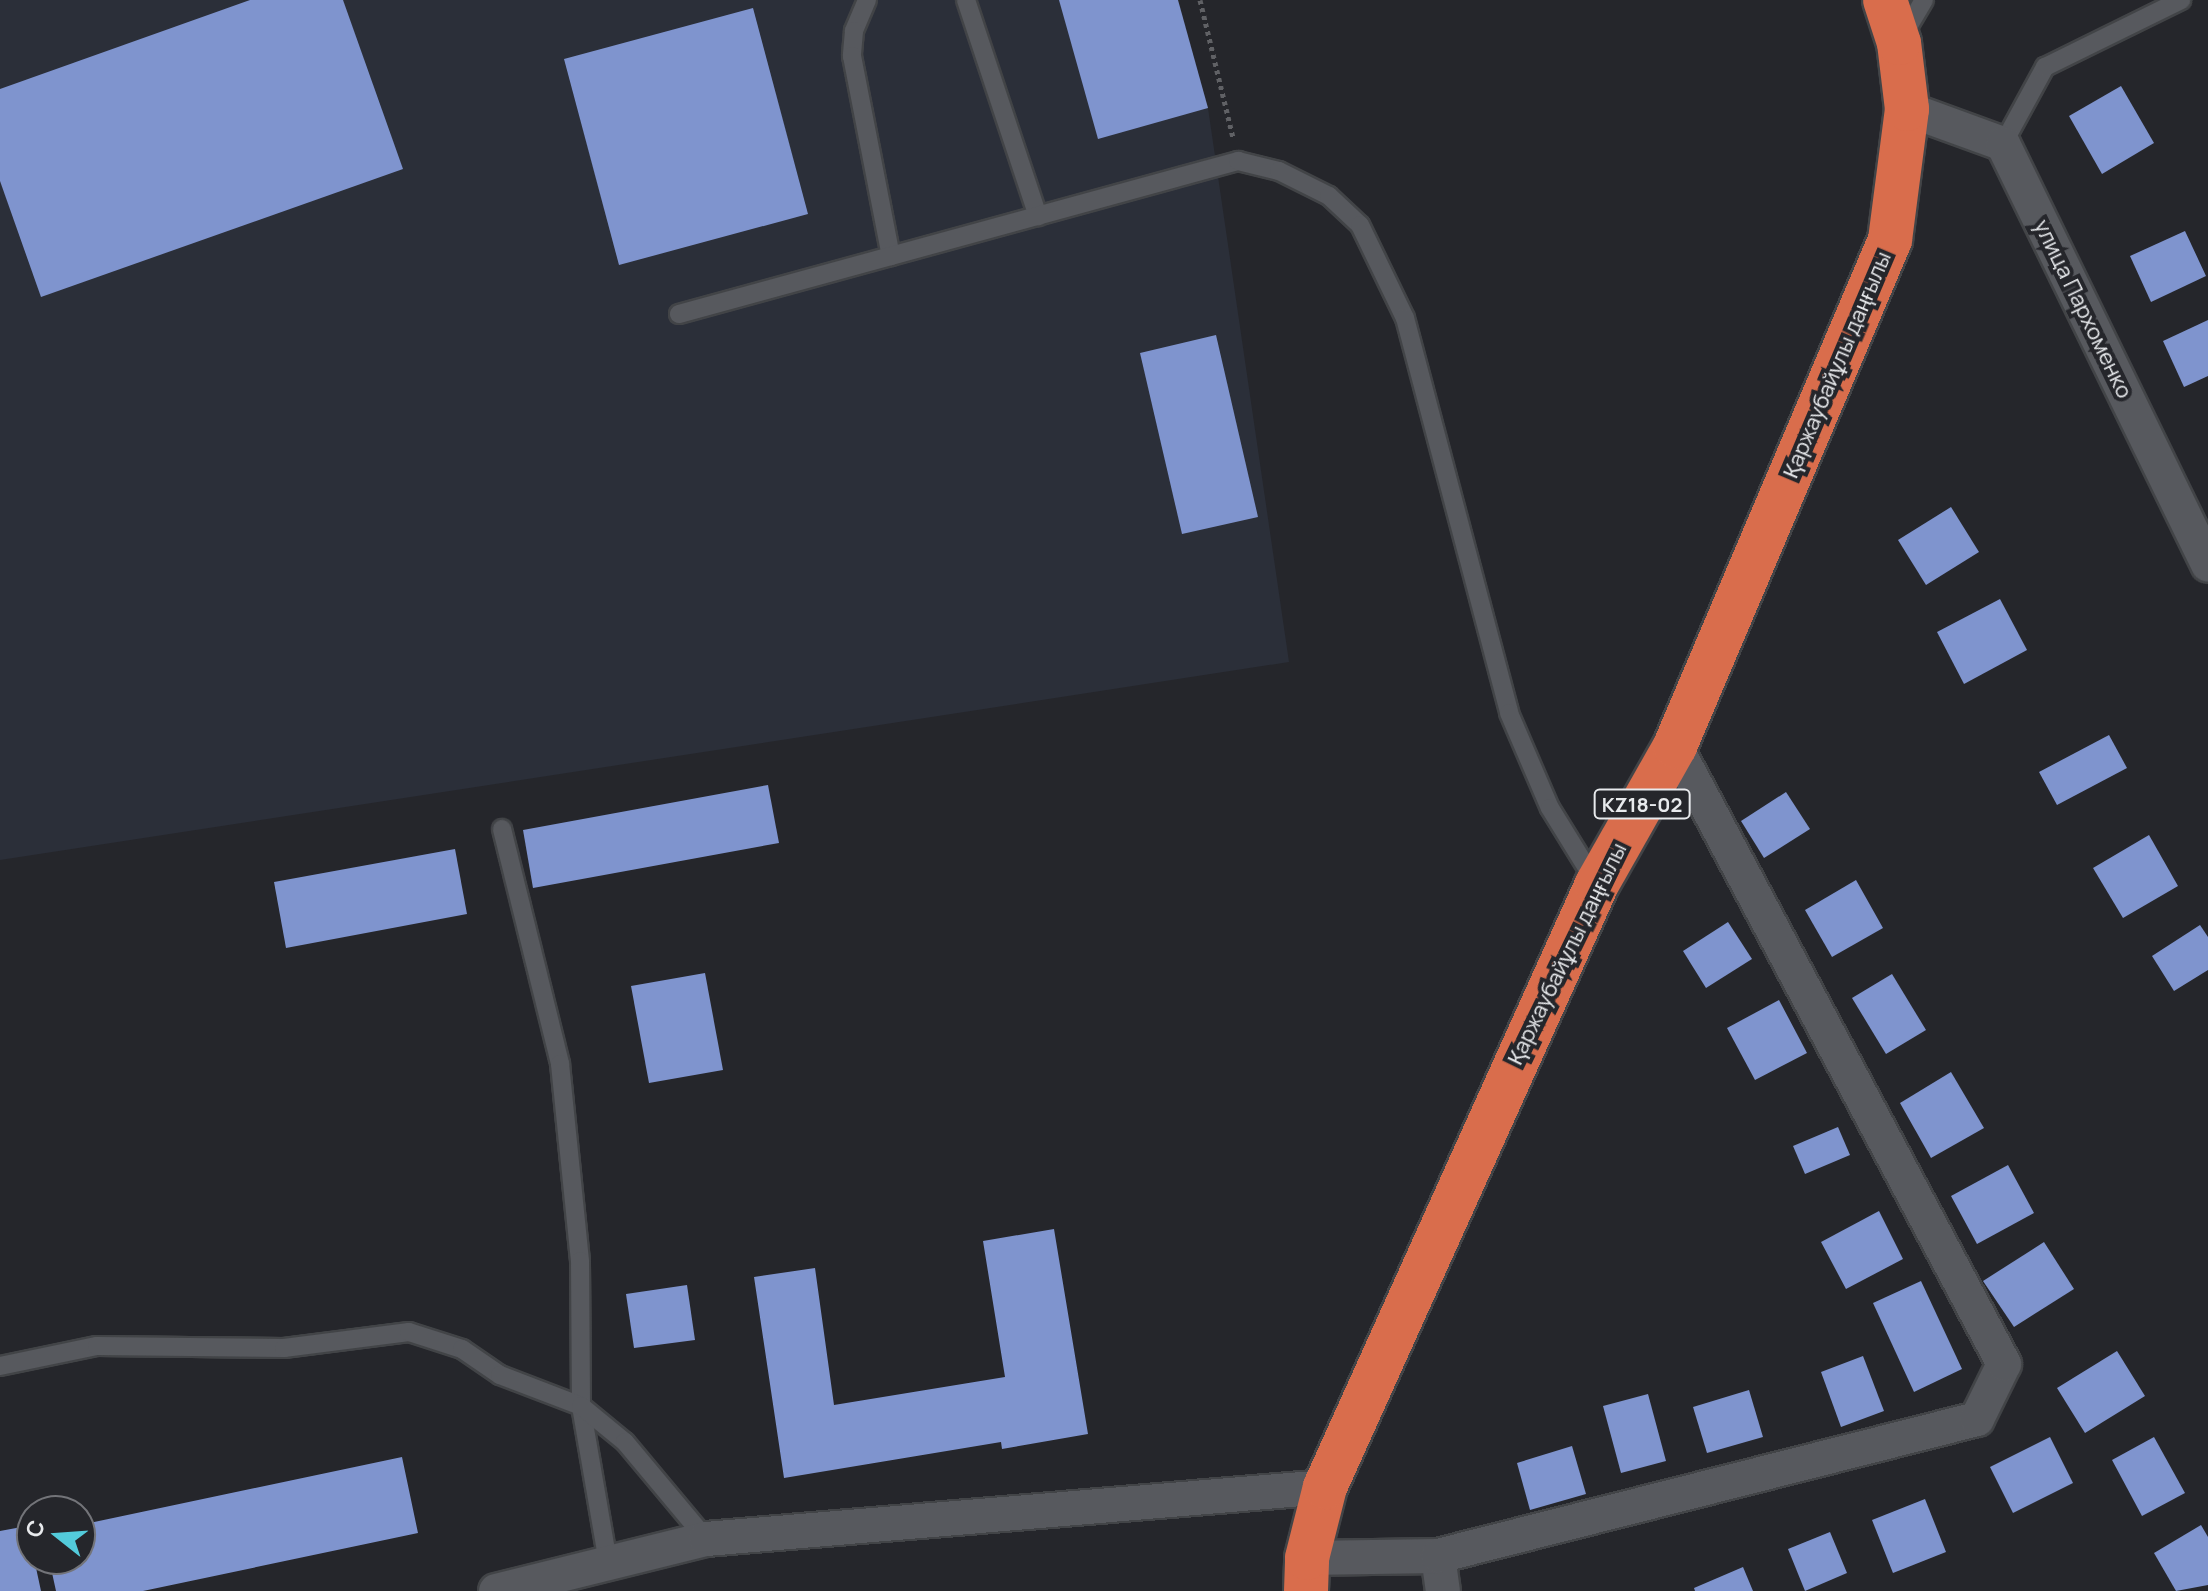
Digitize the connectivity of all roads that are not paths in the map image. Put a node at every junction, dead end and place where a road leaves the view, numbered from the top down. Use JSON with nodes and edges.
{"nodes":[{"id":1,"x":867,"y":0,"type":"edge"},
{"id":2,"x":966,"y":0,"type":"edge"},
{"id":3,"x":1885,"y":0,"type":"edge"},
{"id":4,"x":1924,"y":0,"type":"edge"},
{"id":5,"x":2181,"y":0,"type":"edge"},
{"id":6,"x":1899,"y":43,"type":"junction"},
{"id":7,"x":1907,"y":109,"type":"junction"},
{"id":8,"x":2003,"y":144,"type":"junction"},
{"id":9,"x":1038,"y":216,"type":"junction"},
{"id":10,"x":891,"y":256,"type":"junction"},
{"id":11,"x":679,"y":314,"type":"dead end"},
{"id":12,"x":2208,"y":565,"type":"edge"},
{"id":13,"x":1675,"y":746,"type":"junction"},
{"id":14,"x":502,"y":829,"type":"dead end"},
{"id":15,"x":1597,"y":884,"type":"junction"},
{"id":16,"x":0,"y":1366,"type":"edge"},
{"id":17,"x":581,"y":1406,"type":"junction"},
{"id":18,"x":1325,"y":1487,"type":"junction"},
{"id":19,"x":706,"y":1539,"type":"junction"},
{"id":20,"x":1438,"y":1556,"type":"junction"},
{"id":21,"x":608,"y":1563,"type":"junction"},
{"id":22,"x":1305,"y":1582,"type":"edge"},
{"id":23,"x":496,"y":1591,"type":"edge"},
{"id":24,"x":1443,"y":1591,"type":"edge"}],
"edges":[{"from":1,"to":10,"type":"lane"},
{"from":2,"to":9,"type":"lane"},
{"from":3,"to":6,"type":"highway","name":"Қаржаубайұлы даңғылы","number":"KZ18-02"},
{"from":4,"to":6,"type":"lane"},
{"from":5,"to":8,"type":"lane"},
{"from":6,"to":7,"type":"highway","name":"Қаржаубайұлы даңғылы","number":"KZ18-02"},
{"from":7,"to":8,"type":"street"},
{"from":7,"to":13,"type":"highway","name":"Қаржаубайұлы даңғылы","number":"KZ18-02"},
{"from":8,"to":12,"type":"street","name":"улица Пархоменко"},
{"from":9,"to":10,"type":"lane"},
{"from":9,"to":15,"type":"lane"},
{"from":10,"to":11,"type":"lane"},
{"from":13,"to":15,"type":"highway","name":"Қаржаубайұлы даңғылы","number":"KZ18-02"},
{"from":13,"to":20,"type":"street"},
{"from":14,"to":17,"type":"lane"},
{"from":15,"to":18,"type":"highway","name":"Қаржаубайұлы даңғылы","number":"KZ18-02"},
{"from":16,"to":17,"type":"lane"},
{"from":17,"to":19,"type":"lane"},
{"from":17,"to":21,"type":"lane"},
{"from":18,"to":19,"type":"street"},
{"from":18,"to":22,"type":"highway","name":"Қаржаубайұлы даңғылы","number":"KZ18-02"},
{"from":19,"to":21,"type":"street"},
{"from":20,"to":22,"type":"street"},
{"from":20,"to":24,"type":"street"},
{"from":21,"to":23,"type":"street"}]}
